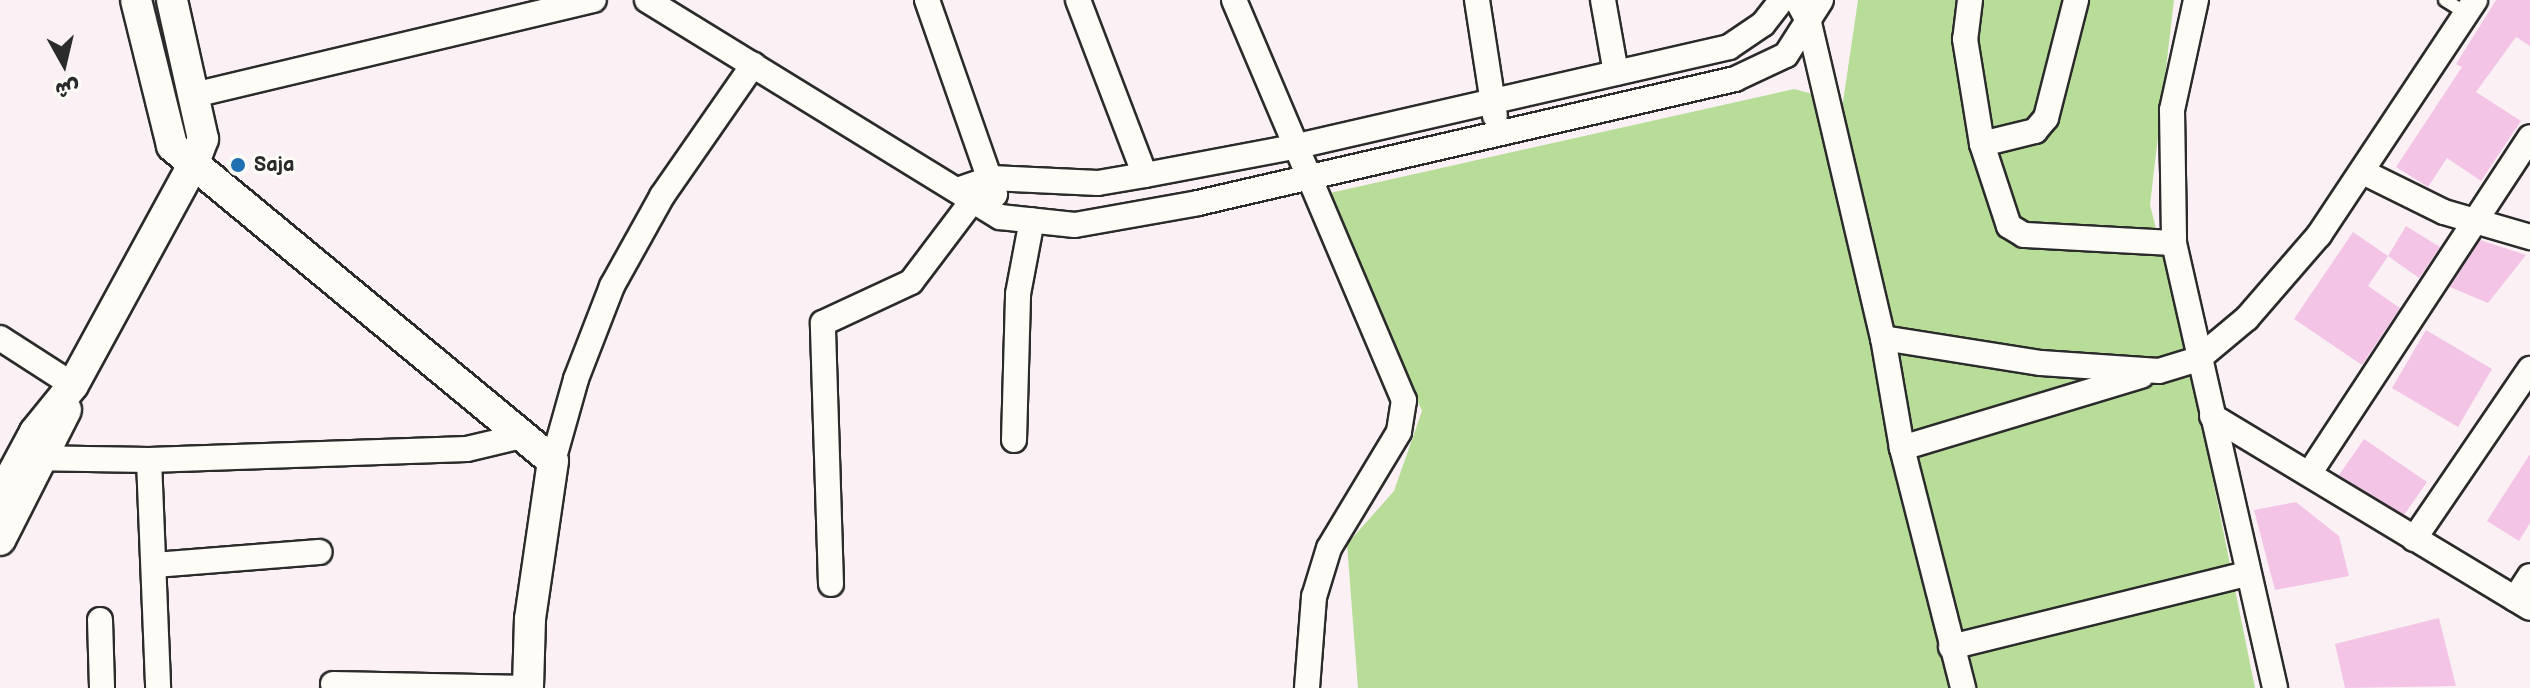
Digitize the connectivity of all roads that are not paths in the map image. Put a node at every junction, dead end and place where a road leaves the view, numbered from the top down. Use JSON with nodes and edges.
{"nodes":[{"id":1,"x":136,"y":0,"type":"edge"},
{"id":2,"x":172,"y":0,"type":"edge"},
{"id":3,"x":594,"y":0,"type":"edge"},
{"id":4,"x":647,"y":0,"type":"edge"},
{"id":5,"x":927,"y":0,"type":"edge"},
{"id":6,"x":1078,"y":0,"type":"edge"},
{"id":7,"x":1234,"y":0,"type":"edge"},
{"id":8,"x":1477,"y":0,"type":"edge"},
{"id":9,"x":1603,"y":0,"type":"edge"},
{"id":10,"x":1782,"y":0,"type":"edge"},
{"id":11,"x":1797,"y":0,"type":"edge"},
{"id":12,"x":1821,"y":0,"type":"edge"},
{"id":13,"x":1970,"y":0,"type":"edge"},
{"id":14,"x":2076,"y":0,"type":"edge"},
{"id":15,"x":2196,"y":0,"type":"edge"},
{"id":16,"x":2445,"y":0,"type":"edge"},
{"id":17,"x":551,"y":6,"type":"edge"},
{"id":18,"x":2471,"y":7,"type":"edge"},
{"id":19,"x":1809,"y":23,"type":"junction"},
{"id":20,"x":753,"y":65,"type":"junction"},
{"id":21,"x":1616,"y":73,"type":"junction"},
{"id":22,"x":194,"y":95,"type":"junction"},
{"id":23,"x":1492,"y":101,"type":"junction"},
{"id":24,"x":1498,"y":134,"type":"junction"},
{"id":25,"x":2530,"y":137,"type":"edge"},
{"id":26,"x":1982,"y":144,"type":"junction"},
{"id":27,"x":1293,"y":147,"type":"junction"},
{"id":28,"x":193,"y":165,"type":"junction"},
{"id":29,"x":2365,"y":173,"type":"junction"},
{"id":30,"x":1145,"y":175,"type":"junction"},
{"id":31,"x":991,"y":178,"type":"junction"},
{"id":32,"x":1305,"y":179,"type":"junction"},
{"id":33,"x":965,"y":195,"type":"junction"},
{"id":34,"x":1000,"y":217,"type":"junction"},
{"id":35,"x":1032,"y":220,"type":"junction"},
{"id":36,"x":2476,"y":222,"type":"junction"},
{"id":37,"x":2530,"y":237,"type":"edge"},
{"id":38,"x":2174,"y":243,"type":"junction"},
{"id":39,"x":0,"y":338,"type":"edge"},
{"id":40,"x":1883,"y":338,"type":"junction"},
{"id":41,"x":2198,"y":359,"type":"junction"},
{"id":42,"x":2530,"y":369,"type":"edge"},
{"id":43,"x":2159,"y":371,"type":"junction"},
{"id":44,"x":73,"y":385,"type":"junction"},
{"id":45,"x":2212,"y":416,"type":"junction"},
{"id":46,"x":522,"y":436,"type":"junction"},
{"id":47,"x":1014,"y":440,"type":"dead end"},
{"id":48,"x":1902,"y":448,"type":"junction"},
{"id":49,"x":33,"y":458,"type":"junction"},
{"id":50,"x":149,"y":460,"type":"junction"},
{"id":51,"x":553,"y":461,"type":"junction"},
{"id":52,"x":2309,"y":474,"type":"junction"},
{"id":53,"x":0,"y":497,"type":"edge"},
{"id":54,"x":2414,"y":539,"type":"junction"},
{"id":55,"x":0,"y":540,"type":"edge"},
{"id":56,"x":319,"y":552,"type":"dead end"},
{"id":57,"x":154,"y":565,"type":"junction"},
{"id":58,"x":2246,"y":574,"type":"junction"},
{"id":59,"x":2530,"y":576,"type":"edge"},
{"id":60,"x":831,"y":584,"type":"dead end"},
{"id":61,"x":2523,"y":604,"type":"edge"},
{"id":62,"x":100,"y":620,"type":"dead end"},
{"id":63,"x":1951,"y":647,"type":"junction"},
{"id":64,"x":333,"y":684,"type":"dead end"},
{"id":65,"x":102,"y":688,"type":"edge"},
{"id":66,"x":158,"y":688,"type":"edge"},
{"id":67,"x":528,"y":688,"type":"edge"},
{"id":68,"x":1307,"y":688,"type":"edge"},
{"id":69,"x":1963,"y":688,"type":"edge"},
{"id":70,"x":2275,"y":688,"type":"edge"}],
"edges":[{"from":1,"to":28,"type":"street"},
{"from":2,"to":22,"type":"street"},
{"from":3,"to":17,"type":"street"},
{"from":4,"to":20,"type":"street"},
{"from":5,"to":31,"type":"street"},
{"from":6,"to":30,"type":"street"},
{"from":7,"to":27,"type":"street"},
{"from":8,"to":23,"type":"street"},
{"from":9,"to":21,"type":"street"},
{"from":10,"to":21,"type":"street"},
{"from":11,"to":19,"type":"street"},
{"from":12,"to":19,"type":"street"},
{"from":13,"to":26,"type":"street"},
{"from":14,"to":26,"type":"street"},
{"from":15,"to":38,"type":"street"},
{"from":16,"to":18,"type":"lane"},
{"from":17,"to":22,"type":"street"},
{"from":18,"to":29,"type":"street"},
{"from":19,"to":24,"type":"street"},
{"from":19,"to":40,"type":"street"},
{"from":20,"to":33,"type":"street"},
{"from":20,"to":51,"type":"street"},
{"from":21,"to":23,"type":"street"},
{"from":22,"to":28,"type":"street"},
{"from":23,"to":24,"type":"street"},
{"from":23,"to":27,"type":"street"},
{"from":24,"to":32,"type":"street"},
{"from":25,"to":36,"type":"street"},
{"from":26,"to":38,"type":"street"},
{"from":27,"to":30,"type":"street"},
{"from":27,"to":32,"type":"street"},
{"from":28,"to":44,"type":"street"},
{"from":28,"to":46,"type":"street"},
{"from":29,"to":36,"type":"street"},
{"from":29,"to":41,"type":"street"},
{"from":30,"to":31,"type":"street"},
{"from":31,"to":33,"type":"street"},
{"from":31,"to":34,"type":"street"},
{"from":32,"to":35,"type":"street"},
{"from":32,"to":68,"type":"street"},
{"from":33,"to":34,"type":"street"},
{"from":33,"to":60,"type":"street"},
{"from":34,"to":35,"type":"street"},
{"from":35,"to":47,"type":"street"},
{"from":36,"to":37,"type":"street"},
{"from":36,"to":52,"type":"street"},
{"from":38,"to":41,"type":"street"},
{"from":39,"to":44,"type":"street"},
{"from":40,"to":43,"type":"street"},
{"from":40,"to":48,"type":"street"},
{"from":41,"to":43,"type":"street"},
{"from":41,"to":45,"type":"street"},
{"from":42,"to":54,"type":"street"},
{"from":43,"to":48,"type":"street"},
{"from":44,"to":49,"type":"street"},
{"from":45,"to":52,"type":"street"},
{"from":45,"to":58,"type":"street"},
{"from":46,"to":50,"type":"street"},
{"from":46,"to":51,"type":"street"},
{"from":48,"to":63,"type":"street"},
{"from":49,"to":50,"type":"street"},
{"from":49,"to":53,"type":"street"},
{"from":49,"to":55,"type":"street"},
{"from":50,"to":57,"type":"street"},
{"from":51,"to":67,"type":"street"},
{"from":52,"to":54,"type":"street"},
{"from":54,"to":61,"type":"street"},
{"from":56,"to":57,"type":"street"},
{"from":57,"to":66,"type":"street"},
{"from":58,"to":63,"type":"street"},
{"from":58,"to":70,"type":"street"},
{"from":59,"to":61,"type":"street"},
{"from":62,"to":65,"type":"street"},
{"from":63,"to":69,"type":"street"},
{"from":64,"to":67,"type":"street"}]}
